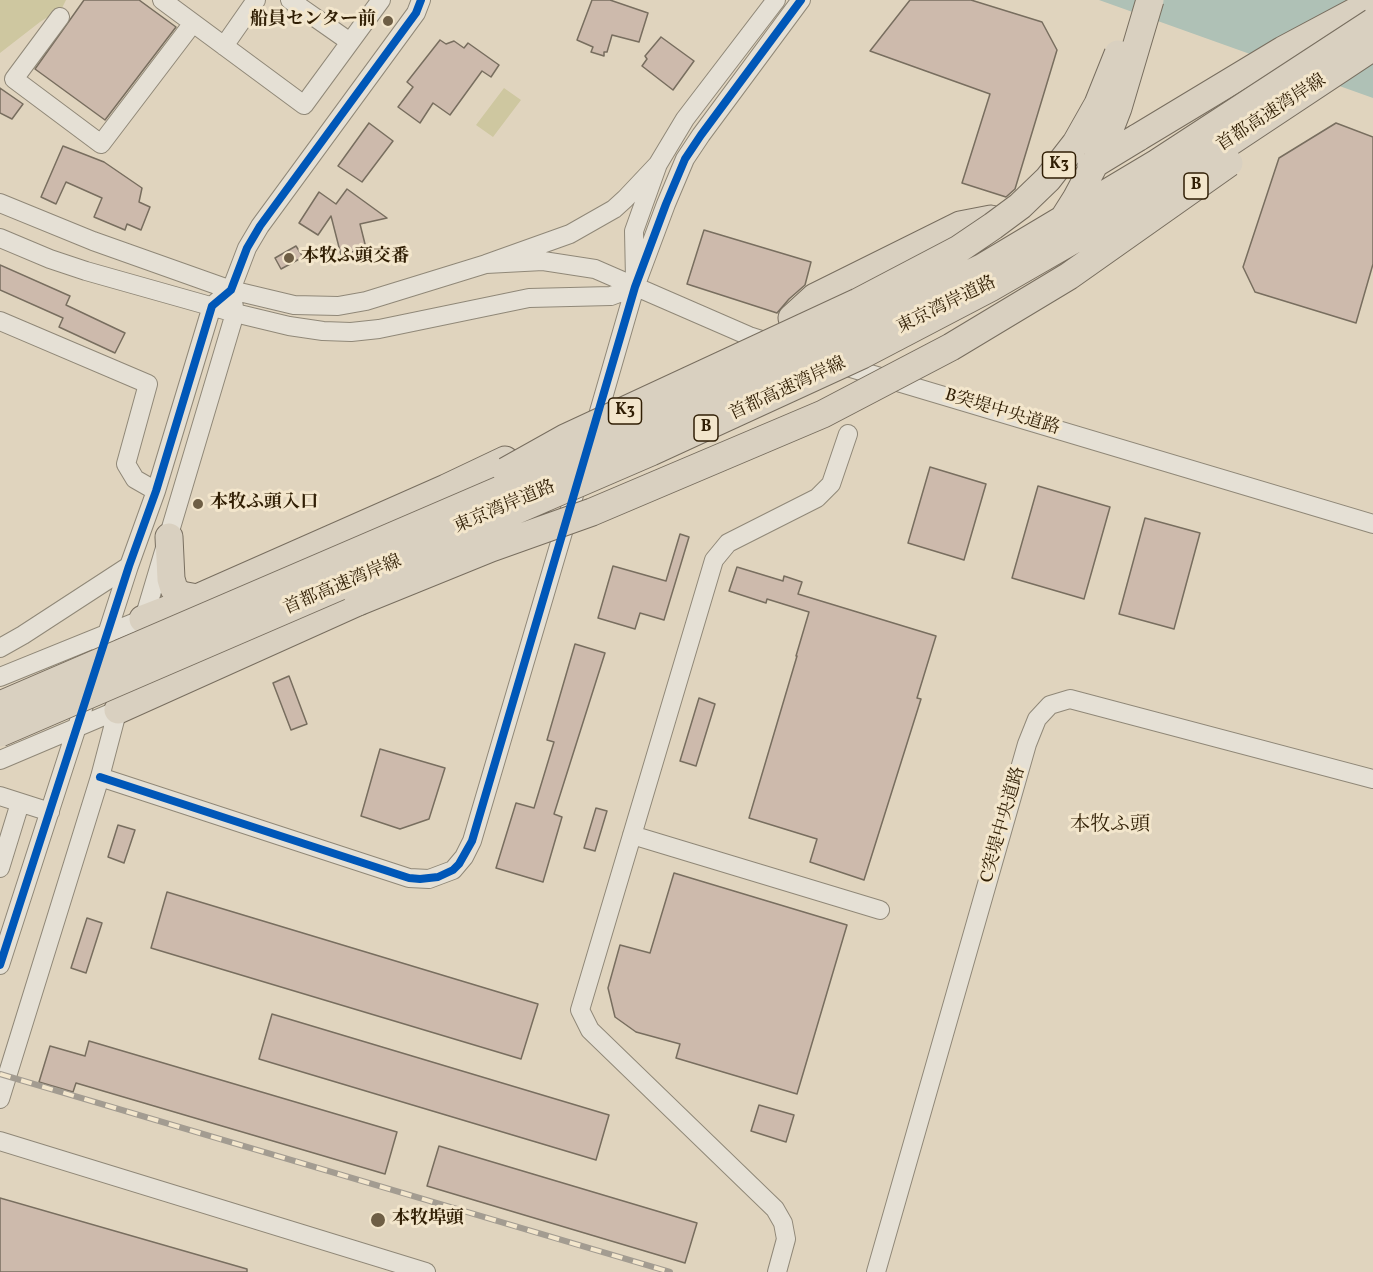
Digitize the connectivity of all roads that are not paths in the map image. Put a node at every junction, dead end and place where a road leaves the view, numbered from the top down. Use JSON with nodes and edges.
{"nodes":[{"id":1,"x":162,"y":0,"type":"edge"},
{"id":2,"x":256,"y":0,"type":"edge"},
{"id":3,"x":290,"y":0,"type":"edge"},
{"id":4,"x":381,"y":0,"type":"edge"},
{"id":5,"x":434,"y":0,"type":"edge"},
{"id":6,"x":776,"y":0,"type":"edge"},
{"id":7,"x":801,"y":0,"type":"edge"},
{"id":8,"x":1135,"y":0,"type":"edge"},
{"id":9,"x":1150,"y":0,"type":"edge"},
{"id":10,"x":1373,"y":2,"type":"edge"},
{"id":11,"x":418,"y":6,"type":"edge"},
{"id":12,"x":60,"y":17,"type":"dead end"},
{"id":13,"x":1373,"y":22,"type":"edge"},
{"id":14,"x":193,"y":23,"type":"junction"},
{"id":15,"x":350,"y":42,"type":"junction"},
{"id":16,"x":1373,"y":42,"type":"edge"},
{"id":17,"x":224,"y":46,"type":"junction"},
{"id":18,"x":1373,"y":47,"type":"edge"},
{"id":19,"x":1373,"y":53,"type":"edge"},
{"id":20,"x":1221,"y":153,"type":"junction"},
{"id":21,"x":658,"y":164,"type":"junction"},
{"id":22,"x":0,"y":203,"type":"edge"},
{"id":23,"x":0,"y":238,"type":"edge"},
{"id":24,"x":486,"y":264,"type":"junction"},
{"id":25,"x":635,"y":287,"type":"junction"},
{"id":26,"x":231,"y":290,"type":"junction"},
{"id":27,"x":960,"y":290,"type":"junction"},
{"id":28,"x":212,"y":306,"type":"junction"},
{"id":29,"x":235,"y":313,"type":"junction"},
{"id":30,"x":0,"y":321,"type":"edge"},
{"id":31,"x":848,"y":434,"type":"dead end"},
{"id":32,"x":505,"y":460,"type":"junction"},
{"id":33,"x":156,"y":491,"type":"junction"},
{"id":34,"x":592,"y":512,"type":"junction"},
{"id":35,"x":1373,"y":524,"type":"edge"},
{"id":36,"x":169,"y":537,"type":"junction"},
{"id":37,"x":333,"y":550,"type":"junction"},
{"id":38,"x":129,"y":566,"type":"junction"},
{"id":39,"x":319,"y":596,"type":"junction"},
{"id":40,"x":197,"y":598,"type":"junction"},
{"id":41,"x":143,"y":619,"type":"junction"},
{"id":42,"x":108,"y":634,"type":"junction"},
{"id":43,"x":0,"y":648,"type":"edge"},
{"id":44,"x":0,"y":677,"type":"edge"},
{"id":45,"x":0,"y":705,"type":"edge"},
{"id":46,"x":118,"y":710,"type":"junction"},
{"id":47,"x":0,"y":713,"type":"edge"},
{"id":48,"x":0,"y":725,"type":"edge"},
{"id":49,"x":78,"y":727,"type":"junction"},
{"id":50,"x":0,"y":733,"type":"edge"},
{"id":51,"x":28,"y":749,"type":"junction"},
{"id":52,"x":0,"y":760,"type":"edge"},
{"id":53,"x":65,"y":764,"type":"junction"},
{"id":54,"x":100,"y":777,"type":"junction"},
{"id":55,"x":1373,"y":779,"type":"edge"},
{"id":56,"x":0,"y":796,"type":"edge"},
{"id":57,"x":20,"y":803,"type":"junction"},
{"id":58,"x":50,"y":812,"type":"junction"},
{"id":59,"x":632,"y":836,"type":"junction"},
{"id":60,"x":0,"y":868,"type":"edge"},
{"id":61,"x":880,"y":910,"type":"dead end"},
{"id":62,"x":0,"y":965,"type":"edge"},
{"id":63,"x":0,"y":1099,"type":"edge"},
{"id":64,"x":0,"y":1141,"type":"edge"},
{"id":65,"x":376,"y":1265,"type":"edge"},
{"id":66,"x":426,"y":1272,"type":"edge"},
{"id":67,"x":777,"y":1272,"type":"edge"},
{"id":68,"x":876,"y":1272,"type":"edge"}],
"edges":[{"from":1,"to":14,"type":"street"},
{"from":2,"to":17,"type":"street"},
{"from":3,"to":15,"type":"street"},
{"from":4,"to":15,"type":"street"},
{"from":5,"to":11,"type":"street"},
{"from":6,"to":21,"type":"street"},
{"from":7,"to":25,"type":"street"},
{"from":8,"to":37,"type":"highway","number":"K3","bridge":true},
{"from":9,"to":39,"type":"highway","number":"K3","bridge":true},
{"from":10,"to":32,"type":"highway","bridge":true},
{"from":11,"to":26,"type":"street"},
{"from":12,"to":14,"type":"street"},
{"from":13,"to":37,"type":"highway","name":"首都高速湾岸線","number":"B","bridge":true},
{"from":14,"to":17,"type":"street"},
{"from":15,"to":17,"type":"street"},
{"from":16,"to":27,"type":"highway","name":"東京湾岸道路","bridge":true},
{"from":18,"to":34,"type":"highway","number":"B","bridge":true},
{"from":18,"to":39,"type":"highway","name":"首都高速湾岸線","number":"B","bridge":true},
{"from":19,"to":20,"type":"highway","name":"東京湾岸道路","bridge":true},
{"from":20,"to":34,"type":"highway","bridge":true},
{"from":20,"to":48,"type":"highway","name":"東京湾岸道路","bridge":true},
{"from":21,"to":24,"type":"street"},
{"from":21,"to":25,"type":"street"},
{"from":22,"to":26,"type":"street"},
{"from":23,"to":28,"type":"street"},
{"from":24,"to":25,"type":"street","name":"B突堤中央道路"},
{"from":24,"to":26,"type":"street"},
{"from":25,"to":29,"type":"street"},
{"from":25,"to":35,"type":"street","name":"B突堤中央道路"},
{"from":25,"to":54,"type":"street"},
{"from":26,"to":28,"type":"street"},
{"from":26,"to":29,"type":"street"},
{"from":27,"to":32,"type":"highway","bridge":true},
{"from":27,"to":47,"type":"highway","name":"東京湾岸道路"},
{"from":28,"to":29,"type":"street"},
{"from":28,"to":33,"type":"street"},
{"from":29,"to":36,"type":"street"},
{"from":30,"to":33,"type":"street"},
{"from":31,"to":59,"type":"street"},
{"from":32,"to":37,"type":"highway"},
{"from":33,"to":38,"type":"street"},
{"from":34,"to":46,"type":"highway","bridge":true},
{"from":36,"to":40,"type":"highway"},
{"from":36,"to":41,"type":"street"},
{"from":37,"to":40,"type":"highway"},
{"from":37,"to":45,"type":"highway","name":"首都高速湾岸線","number":"B","bridge":true},
{"from":38,"to":42,"type":"street"},
{"from":38,"to":43,"type":"street"},
{"from":39,"to":50,"type":"highway","name":"首都高速湾岸線","number":"B","bridge":true},
{"from":40,"to":41,"type":"highway"},
{"from":41,"to":42,"type":"street"},
{"from":41,"to":46,"type":"street"},
{"from":42,"to":44,"type":"street"},
{"from":42,"to":49,"type":"street"},
{"from":46,"to":49,"type":"street"},
{"from":46,"to":54,"type":"street"},
{"from":49,"to":51,"type":"street"},
{"from":49,"to":53,"type":"street"},
{"from":51,"to":52,"type":"street"},
{"from":51,"to":53,"type":"street"},
{"from":53,"to":58,"type":"street"},
{"from":54,"to":63,"type":"street"},
{"from":55,"to":68,"type":"street","name":"C突堤中央道路"},
{"from":56,"to":57,"type":"street"},
{"from":57,"to":58,"type":"street"},
{"from":57,"to":60,"type":"street"},
{"from":58,"to":62,"type":"street"},
{"from":59,"to":61,"type":"street"},
{"from":59,"to":67,"type":"street"},
{"from":64,"to":65,"type":"street"},
{"from":65,"to":66,"type":"street"}]}
